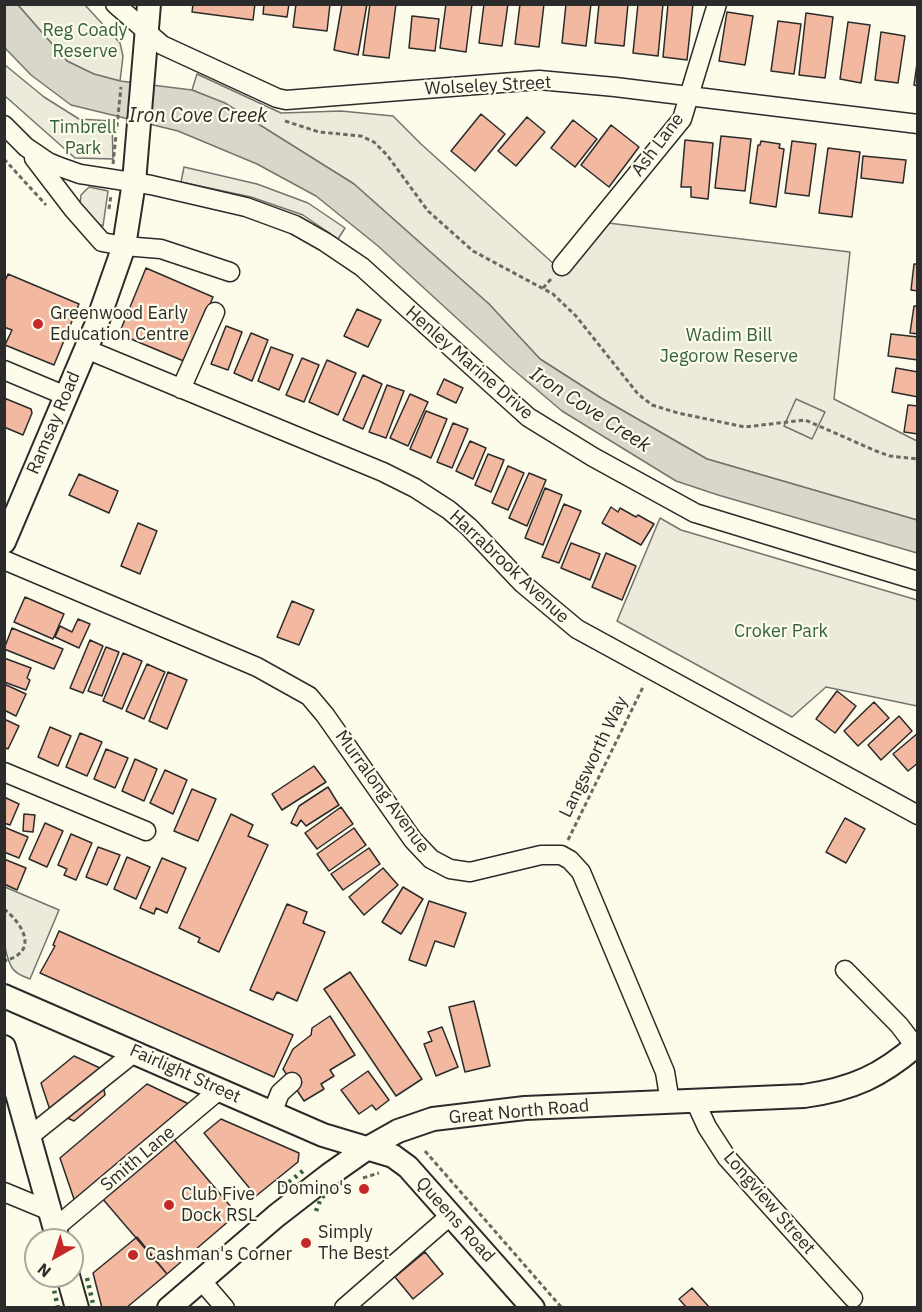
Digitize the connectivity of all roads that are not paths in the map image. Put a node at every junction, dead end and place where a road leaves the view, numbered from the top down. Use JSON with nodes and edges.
{"nodes":[{"id":1,"x":115,"y":4,"type":"edge"},
{"id":2,"x":149,"y":4,"type":"edge"},
{"id":3,"x":717,"y":4,"type":"edge"},
{"id":4,"x":146,"y":32,"type":"junction"},
{"id":5,"x":689,"y":97,"type":"junction"},
{"id":6,"x":918,"y":124,"type":"edge"},
{"id":7,"x":4,"y":125,"type":"edge"},
{"id":8,"x":26,"y":147,"type":"junction"},
{"id":9,"x":134,"y":182,"type":"junction"},
{"id":10,"x":124,"y":246,"type":"junction"},
{"id":11,"x":562,"y":266,"type":"dead end"},
{"id":12,"x":230,"y":272,"type":"dead end"},
{"id":13,"x":215,"y":312,"type":"dead end"},
{"id":14,"x":86,"y":349,"type":"junction"},
{"id":15,"x":4,"y":370,"type":"edge"},
{"id":16,"x":181,"y":389,"type":"junction"},
{"id":17,"x":66,"y":396,"type":"junction"},
{"id":18,"x":4,"y":542,"type":"edge"},
{"id":19,"x":4,"y":560,"type":"edge"},
{"id":20,"x":918,"y":582,"type":"edge"},
{"id":21,"x":4,"y":772,"type":"edge"},
{"id":22,"x":918,"y":815,"type":"edge"},
{"id":23,"x":146,"y":831,"type":"dead end"},
{"id":24,"x":845,"y":970,"type":"dead end"},
{"id":25,"x":4,"y":996,"type":"edge"},
{"id":26,"x":916,"y":1045,"type":"edge"},
{"id":27,"x":4,"y":1047,"type":"edge"},
{"id":28,"x":135,"y":1052,"type":"junction"},
{"id":29,"x":292,"y":1082,"type":"dead end"},
{"id":30,"x":219,"y":1090,"type":"junction"},
{"id":31,"x":695,"y":1101,"type":"junction"},
{"id":32,"x":670,"y":1102,"type":"junction"},
{"id":33,"x":272,"y":1113,"type":"junction"},
{"id":34,"x":30,"y":1136,"type":"junction"},
{"id":35,"x":366,"y":1149,"type":"junction"},
{"id":36,"x":12,"y":1197,"type":"edge"},
{"id":37,"x":452,"y":1215,"type":"junction"},
{"id":38,"x":54,"y":1226,"type":"edge"},
{"id":39,"x":201,"y":1280,"type":"junction"},
{"id":40,"x":71,"y":1288,"type":"edge"},
{"id":41,"x":853,"y":1298,"type":"dead end"},
{"id":42,"x":77,"y":1308,"type":"edge"},
{"id":43,"x":169,"y":1308,"type":"edge"},
{"id":44,"x":225,"y":1308,"type":"edge"},
{"id":45,"x":344,"y":1308,"type":"edge"},
{"id":46,"x":533,"y":1308,"type":"edge"}],
"edges":[{"from":1,"to":4,"type":"street","name":"Wolseley Street"},
{"from":2,"to":4,"type":"main road","name":"Ramsay Road"},
{"from":3,"to":5,"type":"street","name":"Ash Lane"},
{"from":4,"to":5,"type":"street","name":"Wolseley Street"},
{"from":4,"to":9,"type":"main road","name":"Ramsay Road"},
{"from":5,"to":6,"type":"street","name":"Wolseley Street"},
{"from":5,"to":11,"type":"street","name":"Ash Lane"},
{"from":7,"to":8,"type":"street","name":"Henley Marine Drive"},
{"from":8,"to":9,"type":"street","name":"Henley Marine Drive"},
{"from":8,"to":10,"type":"street","name":"Henley Marine Drive"},
{"from":9,"to":10,"type":"main road","name":"Ramsay Road"},
{"from":9,"to":20,"type":"street","name":"Henley Marine Drive"},
{"from":10,"to":12,"type":"street","name":"Henley Marine Drive"},
{"from":10,"to":14,"type":"main road","name":"Ramsay Road"},
{"from":13,"to":16,"type":"street"},
{"from":14,"to":16,"type":"street","name":"Harrabrook Avenue"},
{"from":14,"to":17,"type":"main road","name":"Ramsay Road"},
{"from":15,"to":17,"type":"street"},
{"from":16,"to":22,"type":"street","name":"Harrabrook Avenue"},
{"from":17,"to":18,"type":"main road","name":"Ramsay Road"},
{"from":19,"to":32,"type":"street","name":"Murralong Avenue"},
{"from":21,"to":23,"type":"street"},
{"from":24,"to":26,"type":"street"},
{"from":25,"to":28,"type":"main road","name":"Fairlight Street"},
{"from":26,"to":31,"type":"main road","name":"Great North Road"},
{"from":27,"to":34,"type":"main road"},
{"from":28,"to":30,"type":"main road","name":"Fairlight Street"},
{"from":28,"to":34,"type":"street"},
{"from":29,"to":33,"type":"street"},
{"from":30,"to":33,"type":"main road","name":"Fairlight Street"},
{"from":30,"to":38,"type":"street","name":"Smith Lane"},
{"from":31,"to":32,"type":"main road","name":"Great North Road"},
{"from":31,"to":41,"type":"street","name":"Longview Street"},
{"from":32,"to":35,"type":"main road","name":"Great North Road"},
{"from":33,"to":35,"type":"main road","name":"Fairlight Street"},
{"from":34,"to":38,"type":"main road"},
{"from":35,"to":37,"type":"main road","name":"Queens Road"},
{"from":35,"to":39,"type":"main road","name":"Great North Road"},
{"from":36,"to":38,"type":"street"},
{"from":37,"to":45,"type":"street"},
{"from":37,"to":46,"type":"main road","name":"Queens Road"},
{"from":39,"to":43,"type":"main road","name":"Great North Road"},
{"from":39,"to":44,"type":"street"},
{"from":40,"to":42,"type":"main road"}]}
